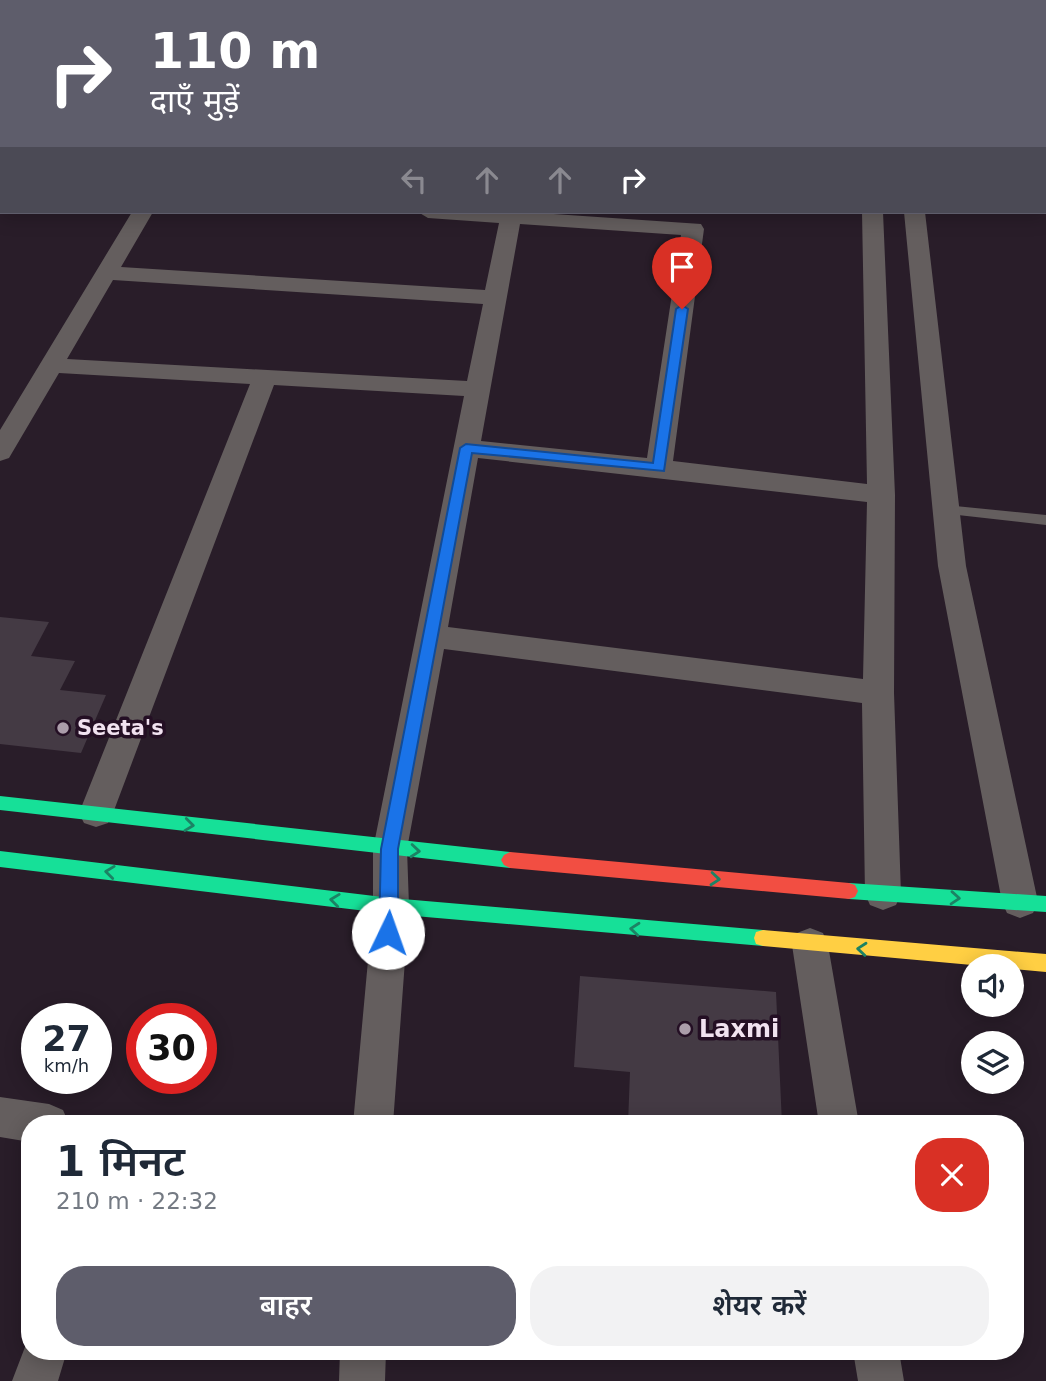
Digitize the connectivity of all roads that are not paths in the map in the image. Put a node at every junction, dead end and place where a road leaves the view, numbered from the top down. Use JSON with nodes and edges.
{"nodes":[{"id":1,"x":141,"y":214,"type":"edge"},
{"id":2,"x":470,"y":214,"type":"edge"},
{"id":3,"x":873,"y":214,"type":"edge"},
{"id":4,"x":914,"y":214,"type":"edge"},
{"id":5,"x":511,"y":216,"type":"junction"},
{"id":6,"x":694,"y":220,"type":"edge"},
{"id":7,"x":105,"y":273,"type":"junction"},
{"id":8,"x":495,"y":298,"type":"junction"},
{"id":9,"x":51,"y":365,"type":"junction"},
{"id":10,"x":265,"y":376,"type":"junction"},
{"id":11,"x":478,"y":389,"type":"junction"},
{"id":12,"x":2,"y":445,"type":"edge"},
{"id":13,"x":466,"y":448,"type":"junction"},
{"id":14,"x":659,"y":468,"type":"junction"},
{"id":15,"x":881,"y":495,"type":"junction"},
{"id":16,"x":945,"y":510,"type":"junction"},
{"id":17,"x":1046,"y":520,"type":"edge"},
{"id":18,"x":430,"y":636,"type":"junction"},
{"id":19,"x":878,"y":693,"type":"junction"},
{"id":20,"x":0,"y":803,"type":"edge"},
{"id":21,"x":96,"y":813,"type":"junction"},
{"id":22,"x":390,"y":849,"type":"junction"},
{"id":23,"x":0,"y":859,"type":"edge"},
{"id":24,"x":883,"y":894,"type":"junction"},
{"id":25,"x":1033,"y":903,"type":"edge"},
{"id":26,"x":391,"y":906,"type":"junction"},
{"id":27,"x":810,"y":945,"type":"junction"},
{"id":28,"x":1046,"y":963,"type":"edge"},
{"id":29,"x":374,"y":1115,"type":"edge"},
{"id":30,"x":838,"y":1115,"type":"edge"},
{"id":31,"x":0,"y":1117,"type":"edge"},
{"id":32,"x":21,"y":1120,"type":"edge"},
{"id":33,"x":41,"y":1360,"type":"edge"},
{"id":34,"x":363,"y":1360,"type":"edge"},
{"id":35,"x":878,"y":1360,"type":"edge"},
{"id":36,"x":35,"y":1381,"type":"edge"},
{"id":37,"x":362,"y":1381,"type":"edge"},
{"id":38,"x":881,"y":1381,"type":"edge"}],
"edges":[{"from":1,"to":7,"type":"street"},
{"from":2,"to":5,"type":"street"},
{"from":3,"to":15,"type":"street"},
{"from":4,"to":16,"type":"street"},
{"from":5,"to":6,"type":"street"},
{"from":5,"to":8,"type":"street"},
{"from":6,"to":14,"type":"street"},
{"from":7,"to":8,"type":"street"},
{"from":7,"to":9,"type":"street"},
{"from":8,"to":11,"type":"street"},
{"from":9,"to":10,"type":"street"},
{"from":9,"to":12,"type":"street"},
{"from":10,"to":11,"type":"street"},
{"from":10,"to":21,"type":"street"},
{"from":11,"to":13,"type":"street"},
{"from":13,"to":14,"type":"street"},
{"from":13,"to":18,"type":"street"},
{"from":14,"to":15,"type":"street"},
{"from":15,"to":19,"type":"street"},
{"from":16,"to":17,"type":"lane"},
{"from":16,"to":25,"type":"street"},
{"from":18,"to":19,"type":"street"},
{"from":18,"to":22,"type":"street"},
{"from":19,"to":24,"type":"street"},
{"from":20,"to":21,"type":"street"},
{"from":21,"to":22,"type":"street","one_way":true},
{"from":22,"to":24,"type":"street","one_way":true},
{"from":22,"to":26,"type":"street"},
{"from":26,"to":23,"type":"street","one_way":true},
{"from":24,"to":25,"type":"street","one_way":true},
{"from":27,"to":26,"type":"street","one_way":true},
{"from":26,"to":29,"type":"street"},
{"from":28,"to":27,"type":"street","one_way":true},
{"from":27,"to":30,"type":"street"},
{"from":31,"to":32,"type":"street"},
{"from":33,"to":36,"type":"street"},
{"from":34,"to":37,"type":"street"},
{"from":35,"to":38,"type":"street"}]}
